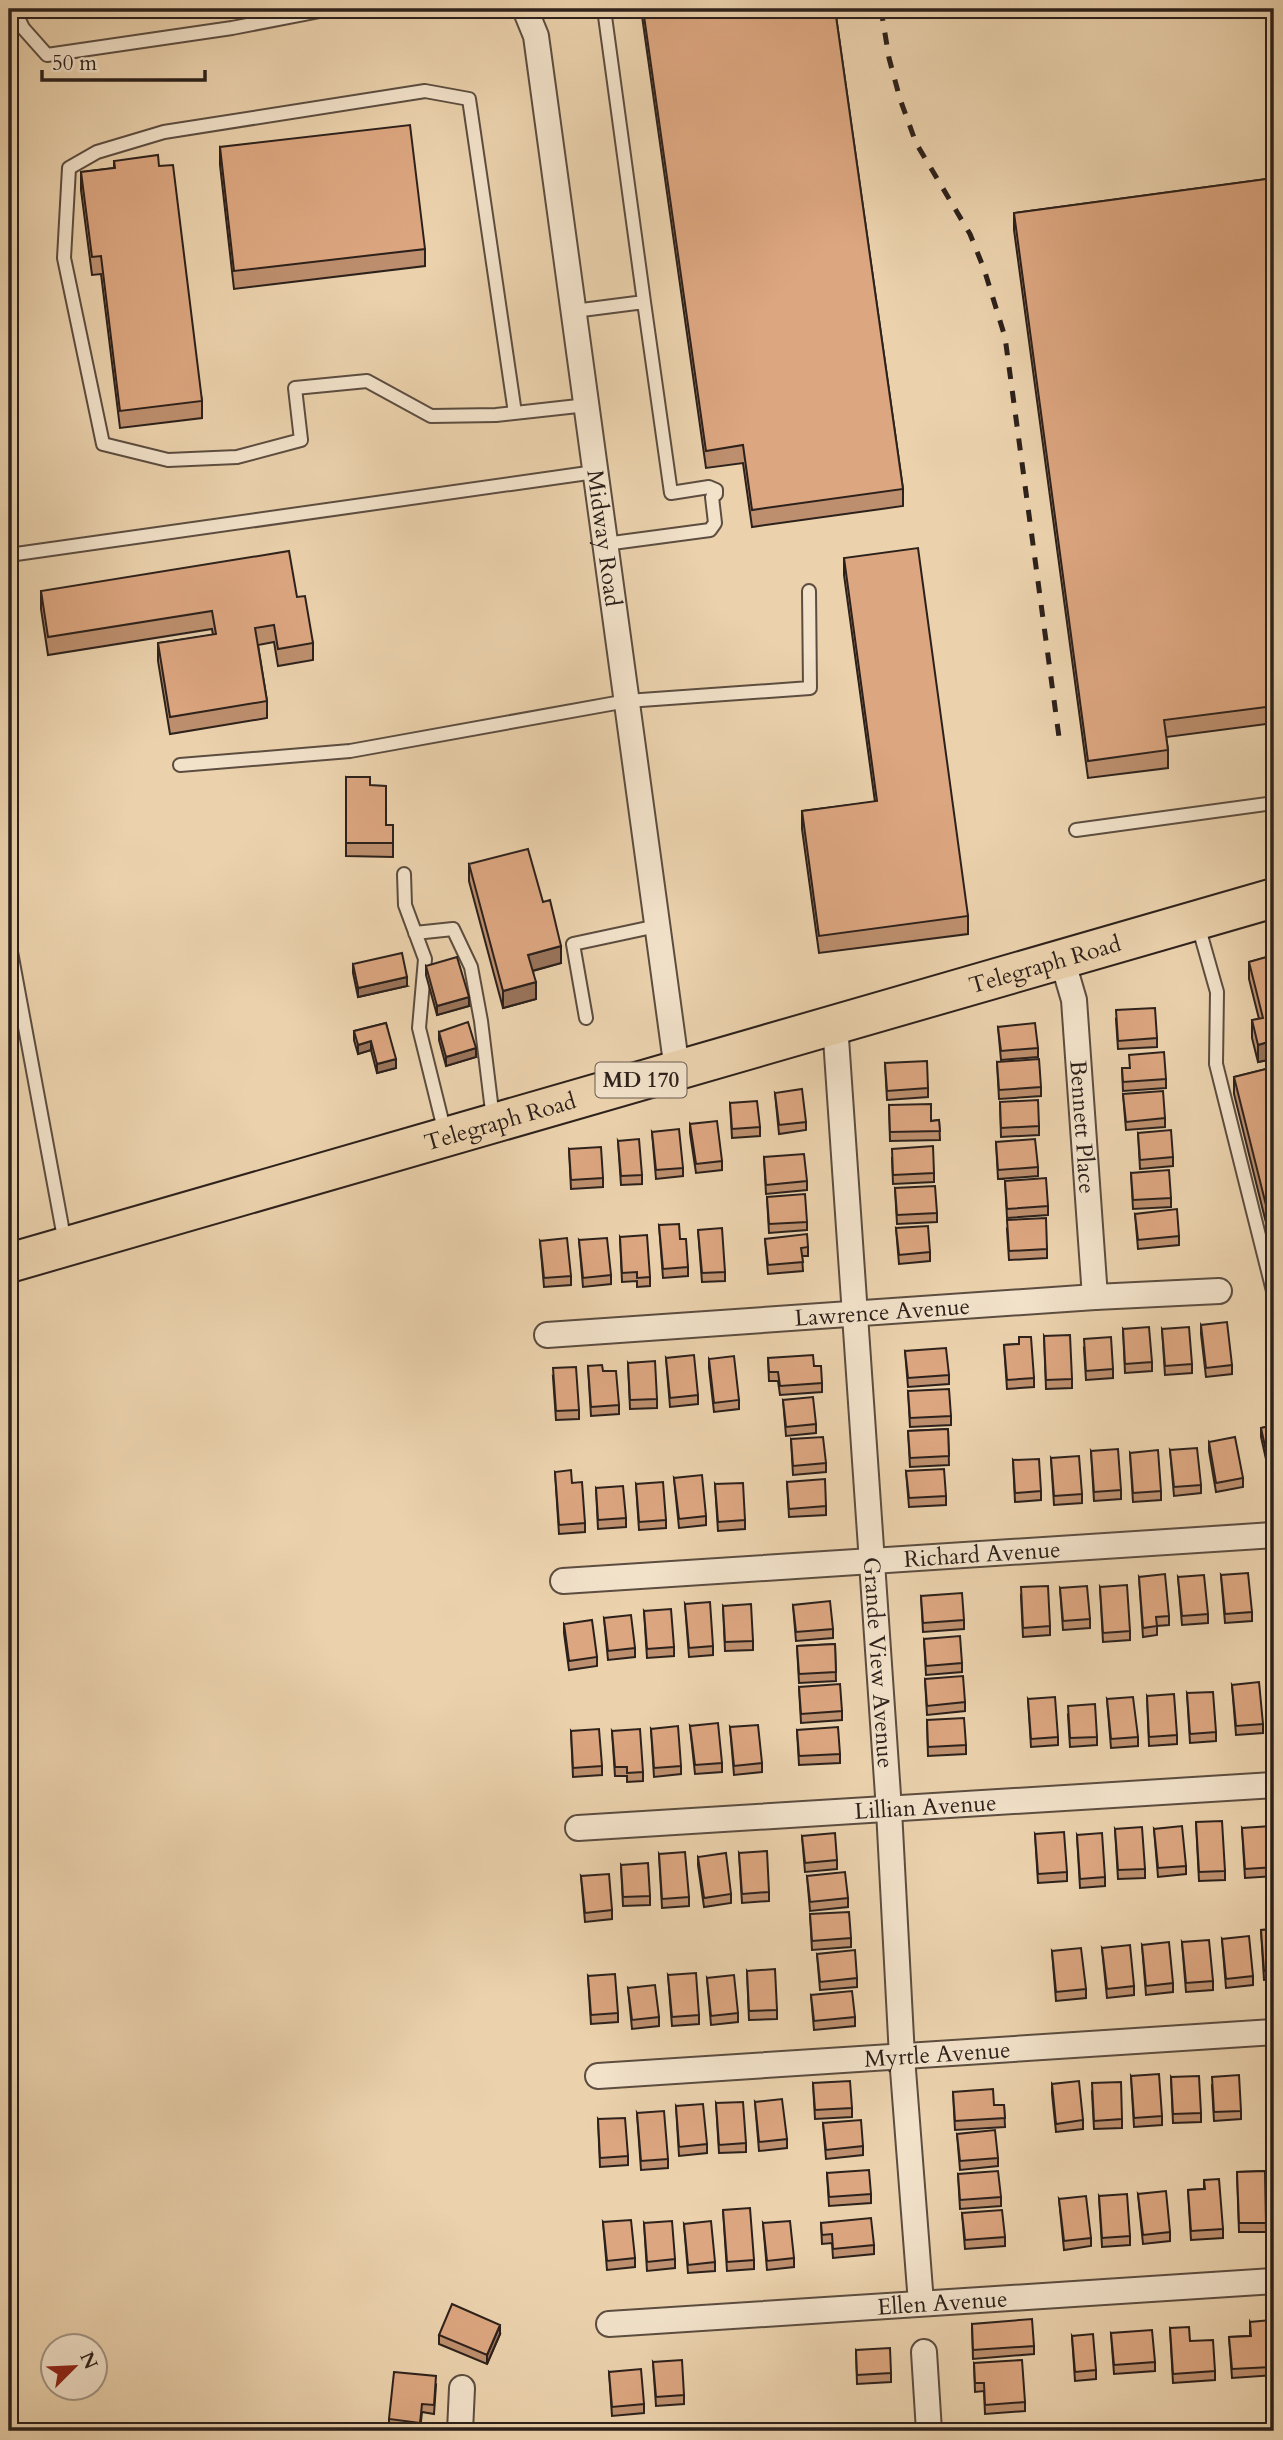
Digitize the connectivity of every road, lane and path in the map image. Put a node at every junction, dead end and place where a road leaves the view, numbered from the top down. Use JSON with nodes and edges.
{"nodes":[{"id":1,"x":13,"y":9,"type":"edge"},
{"id":2,"x":330,"y":9,"type":"edge"},
{"id":3,"x":525,"y":9,"type":"edge"},
{"id":4,"x":604,"y":9,"type":"edge"},
{"id":5,"x":644,"y":302,"type":"junction"},
{"id":6,"x":574,"y":311,"type":"junction"},
{"id":7,"x":587,"y":405,"type":"junction"},
{"id":8,"x":514,"y":413,"type":"junction"},
{"id":9,"x":596,"y":472,"type":"junction"},
{"id":10,"x":605,"y":544,"type":"junction"},
{"id":11,"x":9,"y":555,"type":"edge"},
{"id":12,"x":810,"y":591,"type":"dead end"},
{"id":13,"x":627,"y":701,"type":"junction"},
{"id":14,"x":180,"y":765,"type":"dead end"},
{"id":15,"x":1274,"y":803,"type":"edge"},
{"id":16,"x":1076,"y":830,"type":"dead end"},
{"id":17,"x":404,"y":874,"type":"dead end"},
{"id":18,"x":1274,"y":898,"type":"edge"},
{"id":19,"x":1197,"y":920,"type":"junction"},
{"id":20,"x":657,"y":926,"type":"junction"},
{"id":21,"x":415,"y":933,"type":"junction"},
{"id":22,"x":9,"y":941,"type":"edge"},
{"id":23,"x":1062,"y":959,"type":"junction"},
{"id":24,"x":586,"y":1018,"type":"dead end"},
{"id":25,"x":835,"y":1024,"type":"junction"},
{"id":26,"x":677,"y":1070,"type":"junction"},
{"id":27,"x":494,"y":1122,"type":"junction"},
{"id":28,"x":446,"y":1136,"type":"junction"},
{"id":29,"x":65,"y":1247,"type":"junction"},
{"id":30,"x":9,"y":1263,"type":"edge"},
{"id":31,"x":1219,"y":1291,"type":"dead end"},
{"id":32,"x":1274,"y":1295,"type":"edge"},
{"id":33,"x":1095,"y":1297,"type":"junction"},
{"id":34,"x":856,"y":1315,"type":"junction"},
{"id":35,"x":547,"y":1335,"type":"dead end"},
{"id":36,"x":1274,"y":1535,"type":"edge"},
{"id":37,"x":872,"y":1561,"type":"junction"},
{"id":38,"x":563,"y":1581,"type":"dead end"},
{"id":39,"x":1274,"y":1784,"type":"edge"},
{"id":40,"x":889,"y":1810,"type":"junction"},
{"id":41,"x":578,"y":1828,"type":"dead end"},
{"id":42,"x":1274,"y":2032,"type":"edge"},
{"id":43,"x":902,"y":2057,"type":"junction"},
{"id":44,"x":598,"y":2076,"type":"dead end"},
{"id":45,"x":1274,"y":2281,"type":"edge"},
{"id":46,"x":921,"y":2304,"type":"junction"},
{"id":47,"x":610,"y":2324,"type":"dead end"},
{"id":48,"x":924,"y":2352,"type":"dead end"},
{"id":49,"x":462,"y":2388,"type":"dead end"},
{"id":50,"x":460,"y":2431,"type":"edge"},
{"id":51,"x":929,"y":2431,"type":"edge"}],
"edges":[{"from":1,"to":2,"type":"lane"},
{"from":3,"to":6,"type":"street","name":"Midway Road"},
{"from":4,"to":5,"type":"lane"},
{"from":5,"to":6,"type":"lane"},
{"from":5,"to":10,"type":"lane"},
{"from":6,"to":7,"type":"street","name":"Midway Road"},
{"from":7,"to":8,"type":"lane"},
{"from":7,"to":9,"type":"street","name":"Midway Road"},
{"from":8,"to":8,"type":"lane"},
{"from":9,"to":10,"type":"street","name":"Midway Road"},
{"from":9,"to":11,"type":"lane"},
{"from":10,"to":13,"type":"street","name":"Midway Road"},
{"from":12,"to":13,"type":"lane"},
{"from":13,"to":14,"type":"lane"},
{"from":13,"to":20,"type":"street","name":"Midway Road"},
{"from":15,"to":16,"type":"lane"},
{"from":17,"to":21,"type":"lane"},
{"from":18,"to":19,"type":"main road","name":"Telegraph Road","number":"MD 170"},
{"from":19,"to":23,"type":"main road","name":"Telegraph Road","number":"MD 170"},
{"from":19,"to":32,"type":"lane"},
{"from":20,"to":24,"type":"lane"},
{"from":20,"to":26,"type":"street","name":"Midway Road"},
{"from":21,"to":27,"type":"lane"},
{"from":21,"to":28,"type":"lane"},
{"from":22,"to":29,"type":"lane"},
{"from":23,"to":25,"type":"main road","name":"Telegraph Road","number":"MD 170"},
{"from":23,"to":33,"type":"street","name":"Bennett Place"},
{"from":25,"to":26,"type":"main road","name":"Telegraph Road","number":"MD 170"},
{"from":25,"to":34,"type":"street","name":"Grande View Avenue"},
{"from":26,"to":27,"type":"main road","name":"Telegraph Road","number":"MD 170"},
{"from":27,"to":28,"type":"main road","name":"Telegraph Road","number":"MD 170"},
{"from":28,"to":29,"type":"main road","name":"Telegraph Road","number":"MD 170"},
{"from":29,"to":30,"type":"main road","name":"Telegraph Road","number":"MD 170"},
{"from":31,"to":33,"type":"street","name":"Lawrence Avenue"},
{"from":33,"to":34,"type":"street","name":"Lawrence Avenue"},
{"from":34,"to":35,"type":"street","name":"Lawrence Avenue"},
{"from":34,"to":37,"type":"street","name":"Grande View Avenue"},
{"from":36,"to":37,"type":"street","name":"Richard Avenue"},
{"from":37,"to":38,"type":"street","name":"Richard Avenue"},
{"from":37,"to":40,"type":"street","name":"Grande View Avenue"},
{"from":39,"to":40,"type":"street","name":"Lillian Avenue"},
{"from":40,"to":41,"type":"street","name":"Lillian Avenue"},
{"from":40,"to":43,"type":"street","name":"Grande View Avenue"},
{"from":42,"to":43,"type":"street","name":"Myrtle Avenue"},
{"from":43,"to":44,"type":"street","name":"Myrtle Avenue"},
{"from":43,"to":46,"type":"street","name":"Grande View Avenue"},
{"from":45,"to":46,"type":"street","name":"Ellen Avenue"},
{"from":46,"to":47,"type":"street","name":"Ellen Avenue"},
{"from":48,"to":51,"type":"street"},
{"from":49,"to":50,"type":"street"}]}
